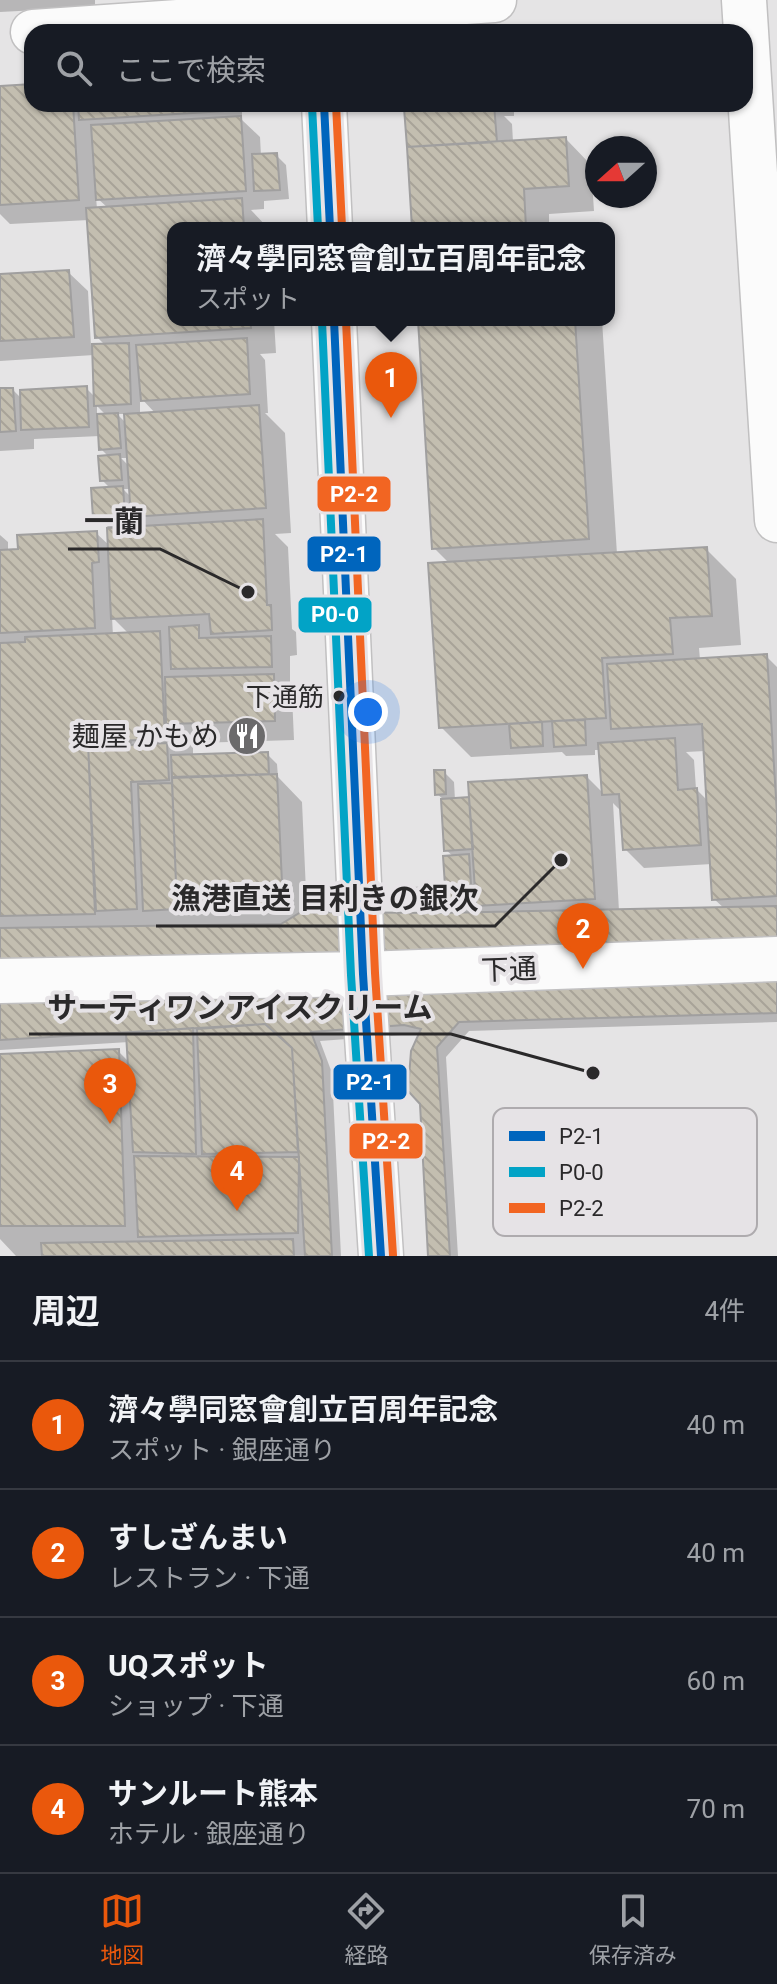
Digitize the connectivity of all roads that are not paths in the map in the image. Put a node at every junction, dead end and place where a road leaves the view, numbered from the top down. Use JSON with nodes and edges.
{"nodes":[{"id":1,"x":494,"y":0,"type":"edge"},
{"id":2,"x":744,"y":0,"type":"edge"},
{"id":3,"x":320,"y":14,"type":"edge"},
{"id":4,"x":160,"y":24,"type":"edge"},
{"id":5,"x":746,"y":24,"type":"edge"},
{"id":6,"x":24,"y":32,"type":"edge"},
{"id":7,"x":0,"y":34,"type":"edge"},
{"id":8,"x":324,"y":112,"type":"edge"},
{"id":9,"x":751,"y":112,"type":"edge"},
{"id":10,"x":330,"y":222,"type":"edge"},
{"id":11,"x":334,"y":326,"type":"edge"},
{"id":12,"x":777,"y":520,"type":"edge"},
{"id":13,"x":777,"y":959,"type":"edge"},
{"id":14,"x":363,"y":974,"type":"junction"},
{"id":15,"x":0,"y":981,"type":"edge"},
{"id":16,"x":381,"y":1256,"type":"edge"}],
"edges":[{"from":1,"to":3,"type":"street"},
{"from":2,"to":5,"type":"street"},
{"from":3,"to":4,"type":"street"},
{"from":6,"to":7,"type":"street"},
{"from":8,"to":10,"type":"street"},
{"from":9,"to":12,"type":"street"},
{"from":11,"to":14,"type":"street"},
{"from":13,"to":14,"type":"street","name":"下通"},
{"from":14,"to":15,"type":"street","name":"下通"},
{"from":14,"to":16,"type":"street"}]}
